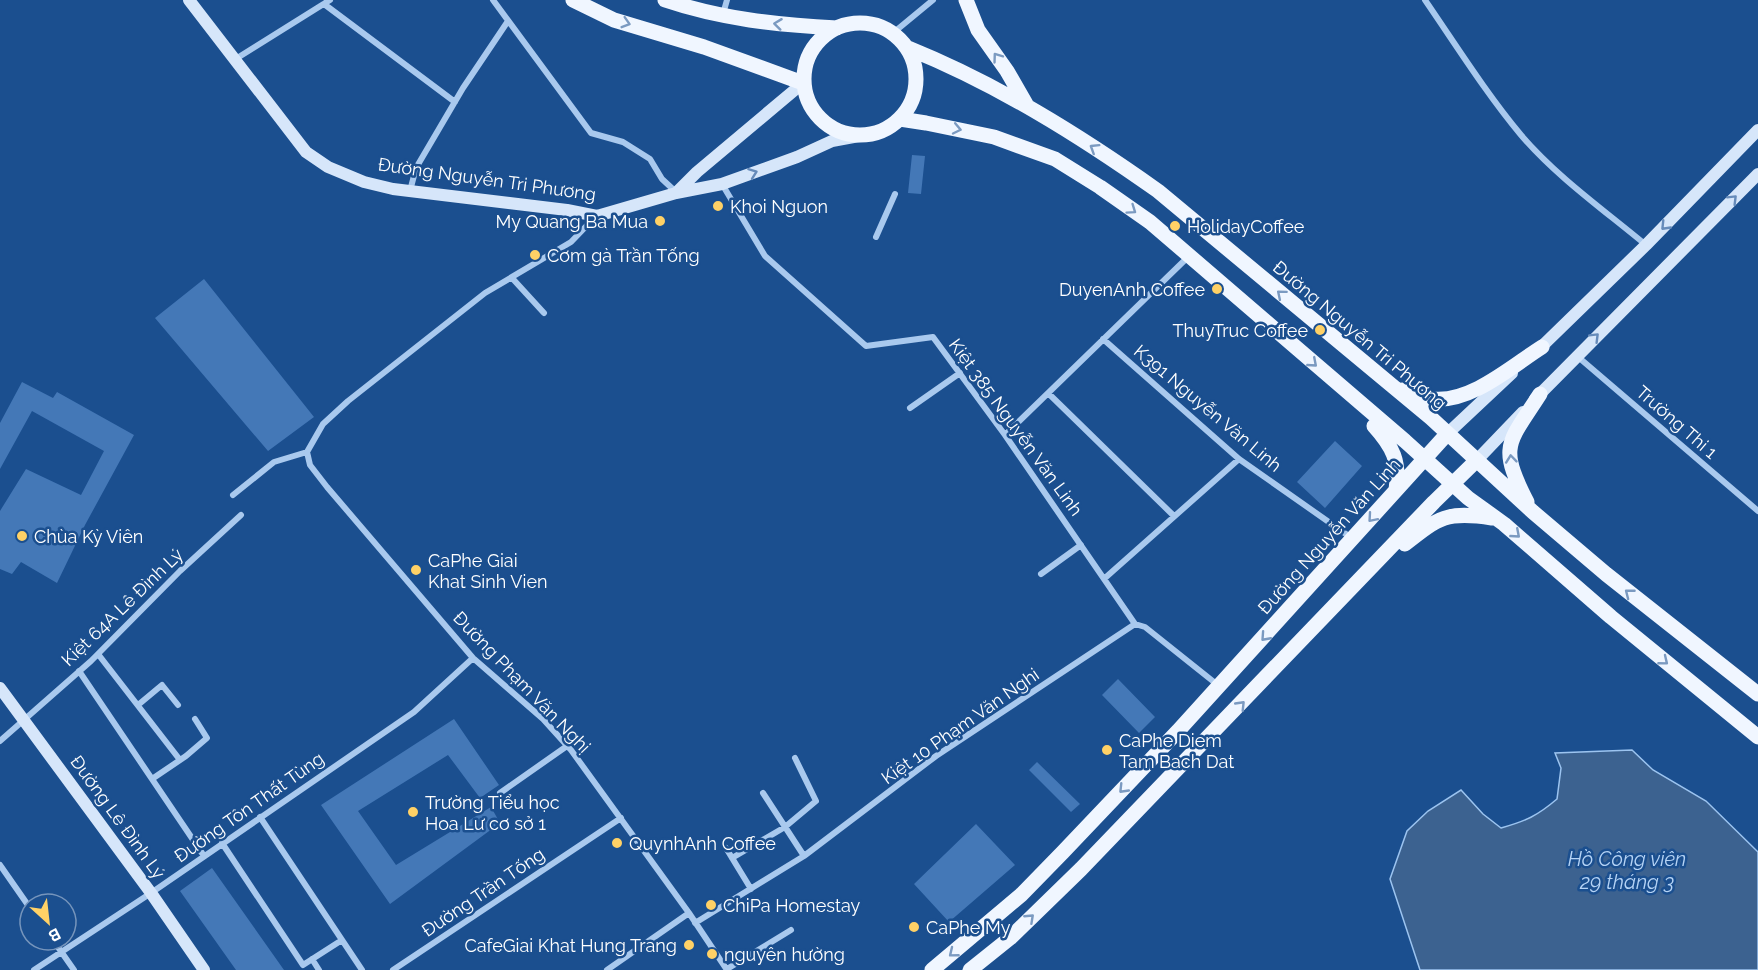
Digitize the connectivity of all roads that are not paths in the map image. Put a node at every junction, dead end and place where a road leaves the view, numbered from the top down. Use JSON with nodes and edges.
{"nodes":[{"id":1,"x":189,"y":0,"type":"edge"},
{"id":2,"x":493,"y":0,"type":"edge"},
{"id":3,"x":573,"y":0,"type":"edge"},
{"id":4,"x":665,"y":0,"type":"edge"},
{"id":5,"x":727,"y":0,"type":"edge"},
{"id":6,"x":933,"y":0,"type":"edge"},
{"id":7,"x":966,"y":0,"type":"edge"},
{"id":8,"x":1425,"y":0,"type":"edge"},
{"id":9,"x":327,"y":2,"type":"edge"},
{"id":10,"x":722,"y":16,"type":"junction"},
{"id":11,"x":508,"y":21,"type":"junction"},
{"id":12,"x":837,"y":28,"type":"junction"},
{"id":13,"x":893,"y":33,"type":"junction"},
{"id":14,"x":908,"y":48,"type":"junction"},
{"id":15,"x":234,"y":60,"type":"junction"},
{"id":16,"x":803,"y":83,"type":"junction"},
{"id":17,"x":455,"y":102,"type":"junction"},
{"id":18,"x":1028,"y":107,"type":"junction"},
{"id":19,"x":900,"y":119,"type":"junction"},
{"id":20,"x":859,"y":136,"type":"junction"},
{"id":21,"x":1755,"y":138,"type":"edge"},
{"id":22,"x":1758,"y":174,"type":"edge"},
{"id":23,"x":722,"y":184,"type":"junction"},
{"id":24,"x":410,"y":191,"type":"junction"},
{"id":25,"x":676,"y":193,"type":"junction"},
{"id":26,"x":895,"y":194,"type":"dead end"},
{"id":27,"x":597,"y":216,"type":"junction"},
{"id":28,"x":876,"y":237,"type":"dead end"},
{"id":29,"x":1646,"y":246,"type":"junction"},
{"id":30,"x":1190,"y":255,"type":"junction"},
{"id":31,"x":512,"y":278,"type":"junction"},
{"id":32,"x":544,"y":314,"type":"dead end"},
{"id":33,"x":1103,"y":339,"type":"junction"},
{"id":34,"x":1542,"y":347,"type":"junction"},
{"id":35,"x":1576,"y":356,"type":"junction"},
{"id":36,"x":960,"y":373,"type":"junction"},
{"id":37,"x":1390,"y":385,"type":"junction"},
{"id":38,"x":1048,"y":393,"type":"junction"},
{"id":39,"x":1540,"y":394,"type":"junction"},
{"id":40,"x":1357,"y":401,"type":"junction"},
{"id":41,"x":910,"y":408,"type":"dead end"},
{"id":42,"x":1447,"y":434,"type":"junction"},
{"id":43,"x":1005,"y":435,"type":"junction"},
{"id":44,"x":307,"y":452,"type":"junction"},
{"id":45,"x":1424,"y":458,"type":"junction"},
{"id":46,"x":1239,"y":459,"type":"junction"},
{"id":47,"x":1476,"y":461,"type":"junction"},
{"id":48,"x":1453,"y":485,"type":"junction"},
{"id":49,"x":1396,"y":491,"type":"junction"},
{"id":50,"x":233,"y":495,"type":"dead end"},
{"id":51,"x":1758,"y":511,"type":"edge"},
{"id":52,"x":1533,"y":512,"type":"junction"},
{"id":53,"x":241,"y":515,"type":"dead end"},
{"id":54,"x":1174,"y":516,"type":"junction"},
{"id":55,"x":1496,"y":518,"type":"junction"},
{"id":56,"x":1353,"y":539,"type":"junction"},
{"id":57,"x":1081,"y":545,"type":"junction"},
{"id":58,"x":1368,"y":570,"type":"junction"},
{"id":59,"x":1041,"y":574,"type":"dead end"},
{"id":60,"x":1105,"y":578,"type":"junction"},
{"id":61,"x":1135,"y":624,"type":"junction"},
{"id":62,"x":98,"y":654,"type":"junction"},
{"id":63,"x":473,"y":658,"type":"junction"},
{"id":64,"x":79,"y":671,"type":"junction"},
{"id":65,"x":1219,"y":687,"type":"junction"},
{"id":66,"x":0,"y":688,"type":"edge"},
{"id":67,"x":1758,"y":694,"type":"edge"},
{"id":68,"x":138,"y":705,"type":"junction"},
{"id":69,"x":178,"y":705,"type":"dead end"},
{"id":70,"x":195,"y":719,"type":"dead end"},
{"id":71,"x":25,"y":721,"type":"junction"},
{"id":72,"x":1178,"y":731,"type":"junction"},
{"id":73,"x":1758,"y":737,"type":"edge"},
{"id":74,"x":0,"y":741,"type":"edge"},
{"id":75,"x":567,"y":746,"type":"junction"},
{"id":76,"x":1198,"y":750,"type":"junction"},
{"id":77,"x":795,"y":758,"type":"dead end"},
{"id":78,"x":180,"y":760,"type":"junction"},
{"id":79,"x":152,"y":779,"type":"junction"},
{"id":80,"x":500,"y":793,"type":"dead end"},
{"id":81,"x":763,"y":793,"type":"dead end"},
{"id":82,"x":260,"y":817,"type":"junction"},
{"id":83,"x":621,"y":818,"type":"junction"},
{"id":84,"x":785,"y":827,"type":"junction"},
{"id":85,"x":222,"y":843,"type":"junction"},
{"id":86,"x":726,"y":848,"type":"dead end"},
{"id":87,"x":1063,"y":852,"type":"junction"},
{"id":88,"x":204,"y":856,"type":"junction"},
{"id":89,"x":804,"y":856,"type":"junction"},
{"id":90,"x":732,"y":858,"type":"junction"},
{"id":91,"x":0,"y":865,"type":"edge"},
{"id":92,"x":1081,"y":869,"type":"junction"},
{"id":93,"x":751,"y":889,"type":"junction"},
{"id":94,"x":19,"y":892,"type":"edge"},
{"id":95,"x":151,"y":893,"type":"junction"},
{"id":96,"x":689,"y":913,"type":"junction"},
{"id":97,"x":695,"y":923,"type":"junction"},
{"id":98,"x":791,"y":930,"type":"dead end"},
{"id":99,"x":78,"y":940,"type":"edge"},
{"id":100,"x":342,"y":940,"type":"junction"},
{"id":101,"x":60,"y":952,"type":"edge"},
{"id":102,"x":62,"y":952,"type":"edge"},
{"id":103,"x":312,"y":959,"type":"junction"},
{"id":104,"x":34,"y":970,"type":"edge"},
{"id":105,"x":74,"y":970,"type":"edge"},
{"id":106,"x":204,"y":970,"type":"edge"},
{"id":107,"x":319,"y":970,"type":"edge"},
{"id":108,"x":362,"y":970,"type":"edge"},
{"id":109,"x":393,"y":970,"type":"edge"},
{"id":110,"x":607,"y":970,"type":"edge"},
{"id":111,"x":727,"y":970,"type":"edge"},
{"id":112,"x":932,"y":970,"type":"edge"},
{"id":113,"x":970,"y":970,"type":"edge"}],
"edges":[{"from":1,"to":15,"type":"street","name":"Đường Nguyễn Tri Phương"},
{"from":2,"to":11,"type":"street"},
{"from":3,"to":16,"type":"main road","one_way":true},
{"from":4,"to":10,"type":"main road"},
{"from":5,"to":10,"type":"street"},
{"from":6,"to":13,"type":"street"},
{"from":18,"to":7,"type":"main road","one_way":true},
{"from":8,"to":29,"type":"street"},
{"from":9,"to":15,"type":"street"},
{"from":9,"to":17,"type":"street"},
{"from":12,"to":10,"type":"main road","one_way":true},
{"from":11,"to":17,"type":"street"},
{"from":11,"to":25,"type":"street"},
{"from":12,"to":13,"type":"main road"},
{"from":12,"to":16,"type":"main road"},
{"from":13,"to":14,"type":"main road"},
{"from":14,"to":18,"type":"main road","name":"Đường Nguyễn Tri Phương"},
{"from":14,"to":19,"type":"main road"},
{"from":15,"to":24,"type":"street","name":"Đường Nguyễn Tri Phương"},
{"from":16,"to":20,"type":"main road"},
{"from":16,"to":25,"type":"street","name":"Đường Nguyễn Tri Phương"},
{"from":17,"to":24,"type":"street"},
{"from":37,"to":18,"type":"main road","name":"Đường Nguyễn Tri Phương","one_way":true},
{"from":19,"to":20,"type":"main road"},
{"from":19,"to":30,"type":"main road","one_way":true},
{"from":23,"to":20,"type":"street","name":"Đường Nguyễn Tri Phương","one_way":true},
{"from":21,"to":29,"type":"street","name":"Đường Nguyễn Văn Linh","one_way":true},
{"from":35,"to":22,"type":"street","one_way":true},
{"from":23,"to":25,"type":"street","name":"Đường Nguyễn Tri Phương"},
{"from":23,"to":36,"type":"street","name":"Kiệt 385 Nguyễn Văn Linh"},
{"from":24,"to":27,"type":"street","name":"Đường Nguyễn Tri Phương"},
{"from":25,"to":27,"type":"street","name":"Đường Nguyễn Tri Phương"},
{"from":26,"to":28,"type":"street"},
{"from":27,"to":31,"type":"street"},
{"from":29,"to":34,"type":"street","name":"Đường Nguyễn Văn Linh"},
{"from":30,"to":33,"type":"street"},
{"from":30,"to":40,"type":"main road","one_way":true},
{"from":31,"to":32,"type":"street"},
{"from":31,"to":44,"type":"street"},
{"from":33,"to":38,"type":"street"},
{"from":33,"to":46,"type":"street","name":"K391 Nguyễn Văn Linh"},
{"from":34,"to":37,"type":"main road"},
{"from":34,"to":42,"type":"street","name":"Đường Nguyễn Văn Linh"},
{"from":35,"to":39,"type":"street"},
{"from":35,"to":51,"type":"street","name":"Trường Thi 1"},
{"from":36,"to":41,"type":"street"},
{"from":36,"to":43,"type":"street","name":"Kiệt 385 Nguyễn Văn Linh"},
{"from":37,"to":42,"type":"main road","name":"Đường Nguyễn Tri Phương"},
{"from":38,"to":43,"type":"street"},
{"from":38,"to":54,"type":"street"},
{"from":39,"to":47,"type":"street"},
{"from":52,"to":39,"type":"main road","one_way":true},
{"from":40,"to":45,"type":"main road"},
{"from":40,"to":49,"type":"main road"},
{"from":42,"to":45,"type":"main road","name":"Đường Nguyễn Văn Linh"},
{"from":42,"to":47,"type":"main road","name":"Đường Nguyễn Tri Phương"},
{"from":43,"to":57,"type":"street","name":"Kiệt 385 Nguyễn Văn Linh"},
{"from":44,"to":50,"type":"street"},
{"from":44,"to":63,"type":"street","name":"Đường Phạm Văn Nghị"},
{"from":45,"to":48,"type":"main road"},
{"from":45,"to":49,"type":"main road","name":"Đường Nguyễn Văn Linh"},
{"from":46,"to":54,"type":"street"},
{"from":46,"to":56,"type":"street","name":"K391 Nguyễn Văn Linh"},
{"from":47,"to":48,"type":"main road"},
{"from":47,"to":52,"type":"main road","name":"Đường Nguyễn Tri Phương"},
{"from":48,"to":55,"type":"main road"},
{"from":48,"to":58,"type":"main road"},
{"from":49,"to":56,"type":"main road","name":"Đường Nguyễn Văn Linh","one_way":true},
{"from":67,"to":52,"type":"main road","name":"Đường Nguyễn Tri Phương","one_way":true},
{"from":53,"to":62,"type":"street","name":"Kiệt 64A Lê Đình Lý"},
{"from":54,"to":60,"type":"street"},
{"from":55,"to":58,"type":"main road"},
{"from":55,"to":73,"type":"main road","one_way":true},
{"from":56,"to":65,"type":"main road","name":"Đường Nguyễn Văn Linh","one_way":true},
{"from":57,"to":59,"type":"street"},
{"from":57,"to":60,"type":"street","name":"Kiệt 385 Nguyễn Văn Linh"},
{"from":76,"to":58,"type":"main road","one_way":true},
{"from":60,"to":61,"type":"street","name":"Kiệt 385 Nguyễn Văn Linh"},
{"from":61,"to":65,"type":"street","name":"Kiệt 385 Nguyễn Văn Linh"},
{"from":61,"to":89,"type":"street","name":"Kiệt 10 Phạm Văn Nghi"},
{"from":62,"to":64,"type":"street","name":"Kiệt 64A Lê Đình Lý"},
{"from":62,"to":68,"type":"street"},
{"from":63,"to":75,"type":"street","name":"Đường Phạm Văn Nghị"},
{"from":63,"to":82,"type":"street","name":"Đường Tôn Thất Tùng"},
{"from":64,"to":71,"type":"street","name":"Kiệt 64A Lê Đình Lý"},
{"from":64,"to":79,"type":"street"},
{"from":65,"to":72,"type":"main road","name":"Đường Nguyễn Văn Linh"},
{"from":66,"to":71,"type":"street","name":"Đường Lê Đình Lý"},
{"from":68,"to":69,"type":"street"},
{"from":68,"to":78,"type":"street"},
{"from":70,"to":78,"type":"street"},
{"from":71,"to":74,"type":"street","name":"Kiệt 64A Lê Đình Lý"},
{"from":71,"to":95,"type":"street","name":"Đường Lê Đình Lý"},
{"from":72,"to":76,"type":"main road"},
{"from":72,"to":87,"type":"main road","name":"Đường Nguyễn Văn Linh","one_way":true},
{"from":75,"to":80,"type":"street"},
{"from":75,"to":83,"type":"street","name":"Đường Phạm Văn Nghị"},
{"from":76,"to":92,"type":"main road"},
{"from":77,"to":84,"type":"street"},
{"from":78,"to":79,"type":"street"},
{"from":79,"to":88,"type":"street"},
{"from":81,"to":84,"type":"street"},
{"from":82,"to":85,"type":"street","name":"Đường Tôn Thất Tùng"},
{"from":82,"to":100,"type":"street"},
{"from":83,"to":96,"type":"street","name":"Đường Phạm Văn Nghị"},
{"from":83,"to":109,"type":"street","name":"Đường Trần Tống"},
{"from":84,"to":89,"type":"street"},
{"from":84,"to":90,"type":"street"},
{"from":85,"to":88,"type":"street","name":"Đường Tôn Thất Tùng"},
{"from":85,"to":103,"type":"street"},
{"from":86,"to":90,"type":"street"},
{"from":87,"to":92,"type":"main road"},
{"from":87,"to":112,"type":"main road","name":"Đường Nguyễn Văn Linh","one_way":true},
{"from":88,"to":95,"type":"street","name":"Đường Tôn Thất Tùng"},
{"from":89,"to":93,"type":"street","name":"Kiệt 10 Phạm Văn Nghi"},
{"from":90,"to":93,"type":"street"},
{"from":91,"to":94,"type":"street"},
{"from":113,"to":92,"type":"main road","one_way":true},
{"from":93,"to":97,"type":"street","name":"Kiệt 10 Phạm Văn Nghi"},
{"from":95,"to":99,"type":"street","name":"Đường Tôn Thất Tùng"},
{"from":95,"to":106,"type":"street","name":"Đường Lê Đình Lý"},
{"from":96,"to":97,"type":"street","name":"Đường Phạm Văn Nghị"},
{"from":96,"to":110,"type":"street"},
{"from":97,"to":111,"type":"street","name":"Đường Phạm Văn Nghị"},
{"from":98,"to":111,"type":"street"},
{"from":100,"to":103,"type":"street"},
{"from":100,"to":108,"type":"street"},
{"from":101,"to":104,"type":"street","name":"Đường Tôn Thất Tùng"},
{"from":102,"to":105,"type":"street"},
{"from":103,"to":107,"type":"street"}]}
